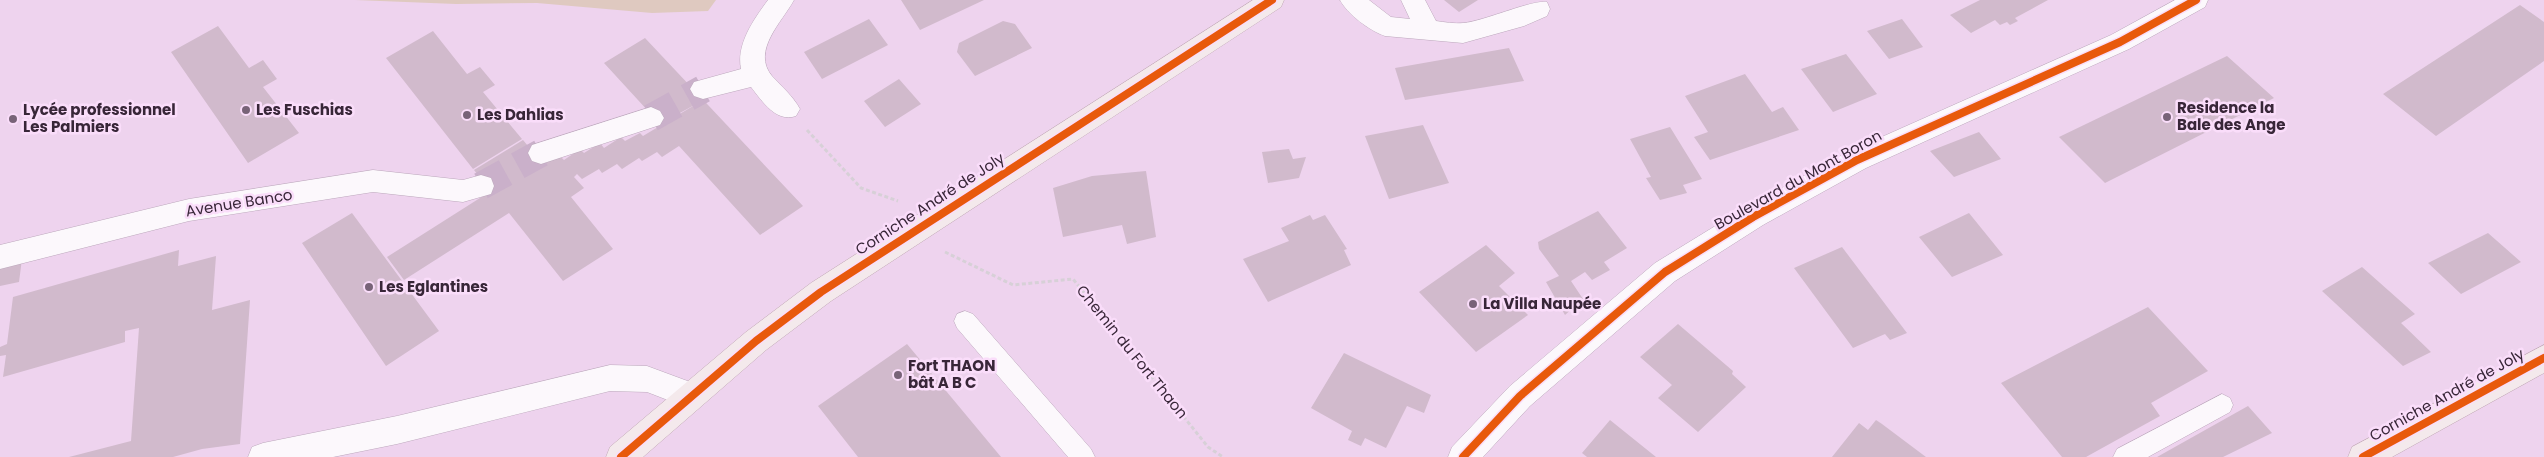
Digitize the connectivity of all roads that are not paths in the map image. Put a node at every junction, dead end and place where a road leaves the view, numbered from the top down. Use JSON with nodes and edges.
{"nodes":[{"id":1,"x":782,"y":0,"type":"edge"},
{"id":2,"x":1272,"y":0,"type":"edge"},
{"id":3,"x":1352,"y":0,"type":"edge"},
{"id":4,"x":1413,"y":0,"type":"edge"},
{"id":5,"x":2196,"y":0,"type":"edge"},
{"id":6,"x":1538,"y":8,"type":"dead end"},
{"id":7,"x":1427,"y":29,"type":"junction"},
{"id":8,"x":756,"y":75,"type":"junction"},
{"id":9,"x":703,"y":89,"type":"tunnel mouth"},
{"id":10,"x":787,"y":109,"type":"road end"},
{"id":11,"x":651,"y":118,"type":"tunnel mouth"},
{"id":12,"x":540,"y":153,"type":"tunnel mouth"},
{"id":13,"x":481,"y":186,"type":"tunnel mouth"},
{"id":14,"x":0,"y":257,"type":"edge"},
{"id":15,"x":965,"y":321,"type":"dead end"},
{"id":16,"x":2544,"y":358,"type":"edge"},
{"id":17,"x":691,"y":396,"type":"junction"},
{"id":18,"x":2222,"y":405,"type":"dead end"},
{"id":19,"x":263,"y":457,"type":"edge"},
{"id":20,"x":620,"y":457,"type":"edge"},
{"id":21,"x":1083,"y":457,"type":"edge"},
{"id":22,"x":1463,"y":457,"type":"edge"},
{"id":23,"x":2125,"y":457,"type":"edge"},
{"id":24,"x":2363,"y":457,"type":"edge"}],
"edges":[{"from":1,"to":8,"type":"street"},
{"from":2,"to":17,"type":"main road","name":"Corniche André de Joly"},
{"from":3,"to":7,"type":"street"},
{"from":4,"to":7,"type":"street"},
{"from":5,"to":22,"type":"street","name":"Boulevard du Mont Boron"},
{"from":6,"to":7,"type":"street"},
{"from":8,"to":9,"type":"street"},
{"from":8,"to":10,"type":"street"},
{"from":11,"to":12,"type":"street"},
{"from":13,"to":14,"type":"street","name":"Avenue Banco"},
{"from":15,"to":21,"type":"lane"},
{"from":16,"to":24,"type":"main road","name":"Corniche André de Joly"},
{"from":17,"to":19,"type":"street"},
{"from":17,"to":20,"type":"main road","name":"Corniche André de Joly"},
{"from":18,"to":23,"type":"lane"}]}
